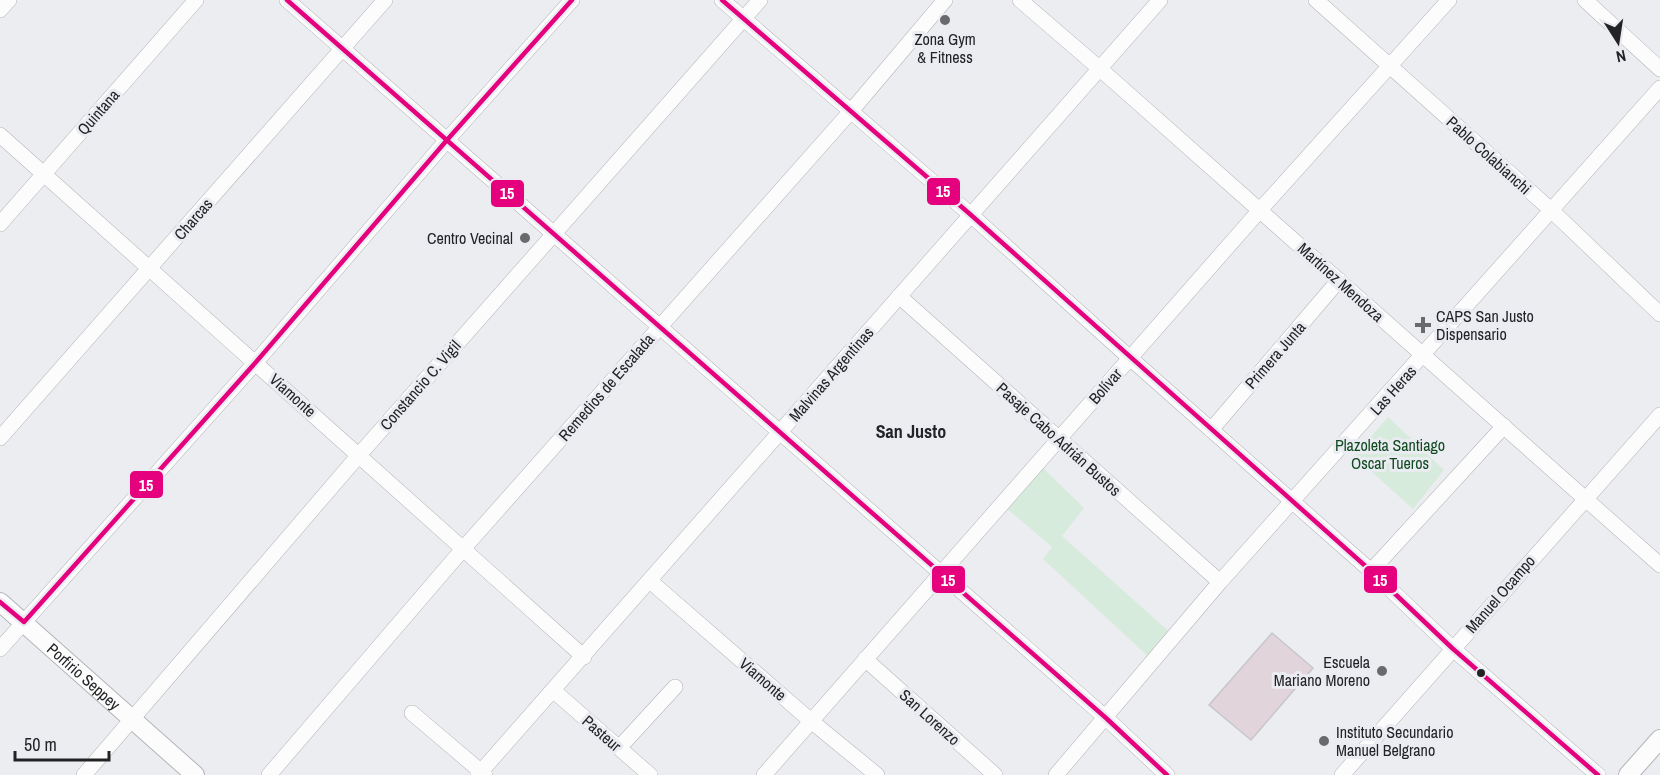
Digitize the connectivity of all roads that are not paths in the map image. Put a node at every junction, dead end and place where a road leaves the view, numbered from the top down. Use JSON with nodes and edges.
{"nodes":[{"id":1,"x":9,"y":0,"type":"edge"},
{"id":2,"x":196,"y":0,"type":"edge"},
{"id":3,"x":287,"y":0,"type":"edge"},
{"id":4,"x":385,"y":0,"type":"edge"},
{"id":5,"x":572,"y":0,"type":"edge"},
{"id":6,"x":722,"y":0,"type":"edge"},
{"id":7,"x":760,"y":0,"type":"edge"},
{"id":8,"x":945,"y":0,"type":"edge"},
{"id":9,"x":1020,"y":0,"type":"edge"},
{"id":10,"x":1160,"y":0,"type":"edge"},
{"id":11,"x":1316,"y":0,"type":"edge"},
{"id":12,"x":1449,"y":0,"type":"edge"},
{"id":13,"x":1585,"y":0,"type":"edge"},
{"id":14,"x":0,"y":10,"type":"edge"},
{"id":15,"x":744,"y":19,"type":"junction"},
{"id":16,"x":342,"y":48,"type":"junction"},
{"id":17,"x":1389,"y":65,"type":"junction"},
{"id":18,"x":1099,"y":68,"type":"junction"},
{"id":19,"x":1660,"y":69,"type":"edge"},
{"id":20,"x":1660,"y":88,"type":"edge"},
{"id":21,"x":852,"y":110,"type":"junction"},
{"id":22,"x":0,"y":135,"type":"edge"},
{"id":23,"x":447,"y":140,"type":"junction"},
{"id":24,"x":44,"y":174,"type":"junction"},
{"id":25,"x":1260,"y":210,"type":"junction"},
{"id":26,"x":1551,"y":210,"type":"junction"},
{"id":27,"x":971,"y":215,"type":"junction"},
{"id":28,"x":0,"y":224,"type":"edge"},
{"id":29,"x":553,"y":234,"type":"junction"},
{"id":30,"x":150,"y":268,"type":"junction"},
{"id":31,"x":1340,"y":280,"type":"junction"},
{"id":32,"x":899,"y":296,"type":"junction"},
{"id":33,"x":1660,"y":314,"type":"edge"},
{"id":34,"x":658,"y":327,"type":"junction"},
{"id":35,"x":1424,"y":355,"type":"junction"},
{"id":36,"x":1130,"y":358,"type":"junction"},
{"id":37,"x":256,"y":362,"type":"junction"},
{"id":38,"x":1660,"y":415,"type":"edge"},
{"id":39,"x":1504,"y":426,"type":"junction"},
{"id":40,"x":1211,"y":430,"type":"junction"},
{"id":41,"x":779,"y":433,"type":"junction"},
{"id":42,"x":0,"y":438,"type":"edge"},
{"id":43,"x":1059,"y":439,"type":"junction"},
{"id":44,"x":359,"y":455,"type":"junction"},
{"id":45,"x":1584,"y":499,"type":"junction"},
{"id":46,"x":1293,"y":502,"type":"junction"},
{"id":47,"x":463,"y":549,"type":"junction"},
{"id":48,"x":1660,"y":565,"type":"edge"},
{"id":49,"x":1371,"y":571,"type":"junction"},
{"id":50,"x":940,"y":575,"type":"junction"},
{"id":51,"x":650,"y":581,"type":"junction"},
{"id":52,"x":1220,"y":582,"type":"junction"},
{"id":53,"x":0,"y":602,"type":"edge"},
{"id":54,"x":24,"y":622,"type":"junction"},
{"id":55,"x":1452,"y":648,"type":"junction"},
{"id":56,"x":0,"y":649,"type":"edge"},
{"id":57,"x":584,"y":657,"type":"junction"},
{"id":58,"x":866,"y":659,"type":"junction"},
{"id":59,"x":675,"y":687,"type":"dead end"},
{"id":60,"x":554,"y":691,"type":"junction"},
{"id":61,"x":412,"y":713,"type":"dead end"},
{"id":62,"x":1106,"y":718,"type":"junction"},
{"id":63,"x":132,"y":721,"type":"junction"},
{"id":64,"x":811,"y":721,"type":"junction"},
{"id":65,"x":1660,"y":739,"type":"edge"},
{"id":66,"x":619,"y":748,"type":"junction"},
{"id":67,"x":482,"y":774,"type":"edge"},
{"id":68,"x":84,"y":775,"type":"edge"},
{"id":69,"x":195,"y":775,"type":"edge"},
{"id":70,"x":269,"y":775,"type":"edge"},
{"id":71,"x":650,"y":775,"type":"edge"},
{"id":72,"x":764,"y":775,"type":"edge"},
{"id":73,"x":877,"y":775,"type":"edge"},
{"id":74,"x":995,"y":775,"type":"edge"},
{"id":75,"x":1056,"y":775,"type":"edge"},
{"id":76,"x":1167,"y":775,"type":"edge"},
{"id":77,"x":1342,"y":775,"type":"edge"},
{"id":78,"x":1598,"y":775,"type":"edge"},
{"id":79,"x":1628,"y":775,"type":"edge"}],
"edges":[{"from":1,"to":14,"type":"street"},
{"from":2,"to":24,"type":"street","name":"Quintana"},
{"from":3,"to":16,"type":"street"},
{"from":4,"to":16,"type":"street","name":"Charcas"},
{"from":5,"to":23,"type":"street"},
{"from":6,"to":15,"type":"street"},
{"from":7,"to":15,"type":"street","name":"Constancio C. Vigil"},
{"from":8,"to":21,"type":"street","name":"Remedios de Escalada"},
{"from":9,"to":18,"type":"street","name":"Martínez Mendoza"},
{"from":10,"to":18,"type":"street","name":"Malvinas Argentinas"},
{"from":11,"to":17,"type":"street","name":"Pablo Colabianchi"},
{"from":12,"to":17,"type":"street","name":"Bolívar"},
{"from":13,"to":19,"type":"street"},
{"from":15,"to":21,"type":"street"},
{"from":15,"to":29,"type":"street","name":"Constancio C. Vigil"},
{"from":16,"to":23,"type":"street"},
{"from":16,"to":30,"type":"street","name":"Charcas"},
{"from":17,"to":25,"type":"street","name":"Bolívar"},
{"from":17,"to":26,"type":"street","name":"Pablo Colabianchi"},
{"from":18,"to":25,"type":"street","name":"Martínez Mendoza"},
{"from":18,"to":27,"type":"street","name":"Malvinas Argentinas"},
{"from":20,"to":26,"type":"street","name":"Las Heras"},
{"from":21,"to":27,"type":"street"},
{"from":21,"to":34,"type":"street","name":"Remedios de Escalada"},
{"from":22,"to":24,"type":"street","name":"Viamonte"},
{"from":23,"to":29,"type":"street"},
{"from":23,"to":37,"type":"street"},
{"from":24,"to":28,"type":"street","name":"Quintana"},
{"from":24,"to":30,"type":"street","name":"Viamonte"},
{"from":25,"to":31,"type":"street","name":"Martínez Mendoza"},
{"from":25,"to":36,"type":"street","name":"Bolívar"},
{"from":26,"to":33,"type":"street","name":"Pablo Colabianchi"},
{"from":26,"to":35,"type":"street","name":"Las Heras"},
{"from":27,"to":32,"type":"street","name":"Malvinas Argentinas"},
{"from":27,"to":36,"type":"street"},
{"from":29,"to":34,"type":"street"},
{"from":29,"to":44,"type":"street","name":"Constancio C. Vigil"},
{"from":30,"to":37,"type":"street","name":"Viamonte"},
{"from":30,"to":42,"type":"street","name":"Charcas"},
{"from":31,"to":35,"type":"street","name":"Martínez Mendoza"},
{"from":31,"to":40,"type":"street","name":"Primera Junta"},
{"from":32,"to":41,"type":"street","name":"Malvinas Argentinas"},
{"from":32,"to":43,"type":"street","name":"Pasaje Cabo Adrián Bustos"},
{"from":34,"to":41,"type":"street"},
{"from":34,"to":47,"type":"street","name":"Remedios de Escalada"},
{"from":35,"to":39,"type":"street","name":"Martínez Mendoza"},
{"from":35,"to":46,"type":"street","name":"Las Heras"},
{"from":36,"to":40,"type":"street"},
{"from":36,"to":43,"type":"street","name":"Bolívar"},
{"from":37,"to":44,"type":"street","name":"Viamonte"},
{"from":37,"to":54,"type":"street"},
{"from":38,"to":45,"type":"street","name":"Manuel Ocampo"},
{"from":39,"to":45,"type":"street","name":"Martínez Mendoza"},
{"from":39,"to":49,"type":"street"},
{"from":40,"to":46,"type":"street"},
{"from":41,"to":50,"type":"street"},
{"from":41,"to":51,"type":"street","name":"Malvinas Argentinas"},
{"from":43,"to":50,"type":"street","name":"Bolívar"},
{"from":43,"to":52,"type":"street","name":"Pasaje Cabo Adrián Bustos"},
{"from":44,"to":47,"type":"street","name":"Viamonte"},
{"from":44,"to":63,"type":"street","name":"Constancio C. Vigil"},
{"from":45,"to":48,"type":"street","name":"Martínez Mendoza"},
{"from":45,"to":55,"type":"street","name":"Manuel Ocampo"},
{"from":46,"to":49,"type":"street"},
{"from":46,"to":52,"type":"street","name":"Las Heras"},
{"from":47,"to":57,"type":"street","name":"Viamonte"},
{"from":47,"to":70,"type":"street","name":"Remedios de Escalada"},
{"from":49,"to":55,"type":"street"},
{"from":50,"to":58,"type":"street","name":"Bolívar"},
{"from":50,"to":62,"type":"street"},
{"from":51,"to":57,"type":"street","name":"Malvinas Argentinas"},
{"from":51,"to":64,"type":"street","name":"Viamonte"},
{"from":52,"to":62,"type":"street","name":"Las Heras"},
{"from":53,"to":54,"type":"main road","name":"Porfirio Seppey"},
{"from":54,"to":56,"type":"street"},
{"from":54,"to":63,"type":"main road","name":"Porfirio Seppey"},
{"from":55,"to":77,"type":"street","name":"Manuel Ocampo"},
{"from":55,"to":78,"type":"street"},
{"from":57,"to":60,"type":"street","name":"Malvinas Argentinas"},
{"from":58,"to":64,"type":"street","name":"Bolívar"},
{"from":58,"to":74,"type":"street","name":"San Lorenzo"},
{"from":59,"to":66,"type":"street"},
{"from":60,"to":66,"type":"street","name":"Pasteur"},
{"from":60,"to":67,"type":"street","name":"Malvinas Argentinas"},
{"from":61,"to":67,"type":"street"},
{"from":62,"to":75,"type":"street","name":"Las Heras"},
{"from":62,"to":76,"type":"street"},
{"from":63,"to":68,"type":"street","name":"Constancio C. Vigil"},
{"from":63,"to":69,"type":"main road","name":"Porfirio Seppey"},
{"from":64,"to":72,"type":"street","name":"Bolívar"},
{"from":64,"to":73,"type":"street","name":"Viamonte"},
{"from":65,"to":79,"type":"main road"},
{"from":66,"to":71,"type":"street","name":"Pasteur"}]}
